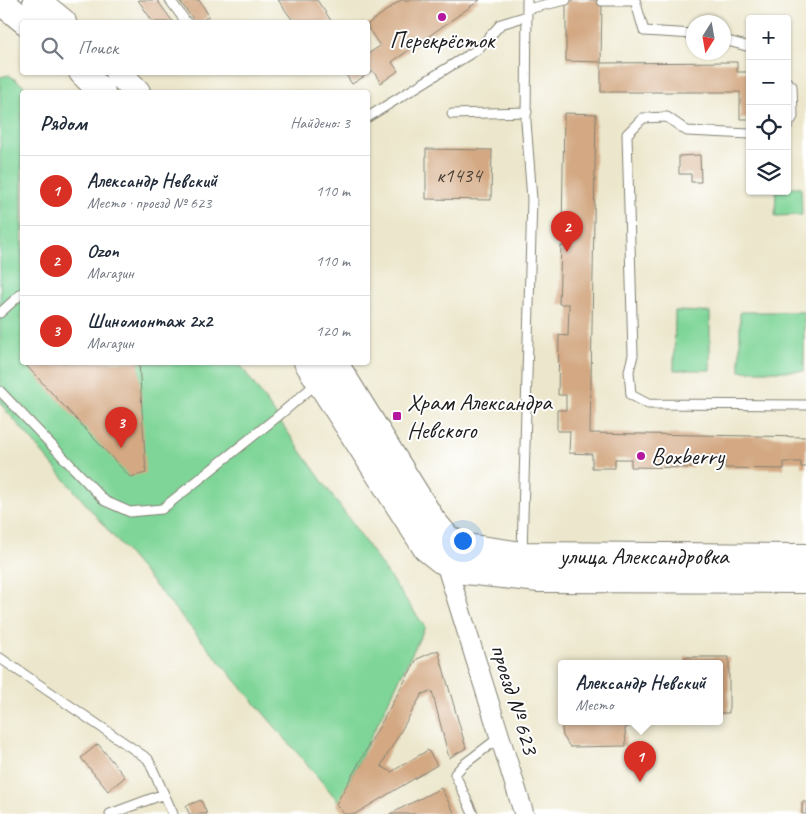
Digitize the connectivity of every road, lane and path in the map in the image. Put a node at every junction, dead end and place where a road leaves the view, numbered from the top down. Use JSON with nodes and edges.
{"nodes":[{"id":1,"x":170,"y":0,"type":"edge"},
{"id":2,"x":566,"y":0,"type":"edge"},
{"id":3,"x":602,"y":1,"type":"edge"},
{"id":4,"x":634,"y":1,"type":"edge"},
{"id":5,"x":24,"y":8,"type":"edge"},
{"id":6,"x":527,"y":8,"type":"edge"},
{"id":7,"x":57,"y":20,"type":"edge"},
{"id":8,"x":185,"y":20,"type":"edge"},
{"id":9,"x":686,"y":34,"type":"edge"},
{"id":10,"x":731,"y":42,"type":"edge"},
{"id":11,"x":746,"y":46,"type":"edge"},
{"id":12,"x":85,"y":75,"type":"edge"},
{"id":13,"x":121,"y":75,"type":"edge"},
{"id":14,"x":791,"y":85,"type":"edge"},
{"id":15,"x":100,"y":90,"type":"edge"},
{"id":16,"x":135,"y":90,"type":"edge"},
{"id":17,"x":527,"y":112,"type":"junction"},
{"id":18,"x":452,"y":114,"type":"dead end"},
{"id":19,"x":370,"y":116,"type":"edge"},
{"id":20,"x":791,"y":119,"type":"edge"},
{"id":21,"x":746,"y":134,"type":"edge"},
{"id":22,"x":20,"y":295,"type":"edge"},
{"id":23,"x":0,"y":314,"type":"edge"},
{"id":24,"x":320,"y":369,"type":"edge"},
{"id":25,"x":0,"y":391,"type":"edge"},
{"id":26,"x":806,"y":405,"type":"edge"},
{"id":27,"x":432,"y":520,"type":"junction"},
{"id":28,"x":483,"y":551,"type":"junction"},
{"id":29,"x":522,"y":555,"type":"junction"},
{"id":30,"x":806,"y":557,"type":"edge"},
{"id":31,"x":446,"y":560,"type":"junction"},
{"id":32,"x":496,"y":575,"type":"junction"},
{"id":33,"x":806,"y":580,"type":"edge"},
{"id":34,"x":457,"y":599,"type":"junction"},
{"id":35,"x":0,"y":658,"type":"edge"},
{"id":36,"x":500,"y":736,"type":"junction"},
{"id":37,"x":164,"y":794,"type":"junction"},
{"id":38,"x":110,"y":814,"type":"edge"},
{"id":39,"x":173,"y":814,"type":"edge"},
{"id":40,"x":473,"y":814,"type":"edge"},
{"id":41,"x":524,"y":814,"type":"edge"}],
"edges":[{"from":1,"to":8,"type":"lane"},
{"from":2,"to":6,"type":"lane"},
{"from":3,"to":4,"type":"lane"},
{"from":4,"to":9,"type":"lane"},
{"from":5,"to":7,"type":"main road"},
{"from":6,"to":17,"type":"lane"},
{"from":6,"to":19,"type":"lane"},
{"from":10,"to":11,"type":"lane"},
{"from":12,"to":15,"type":"main road"},
{"from":13,"to":16,"type":"main road"},
{"from":14,"to":20,"type":"lane"},
{"from":17,"to":18,"type":"lane"},
{"from":17,"to":29,"type":"lane"},
{"from":21,"to":26,"type":"lane"},
{"from":22,"to":23,"type":"lane"},
{"from":24,"to":25,"type":"lane"},
{"from":24,"to":27,"type":"main road","name":"улица Александровка"},
{"from":24,"to":31,"type":"main road"},
{"from":27,"to":28,"type":"main road","name":"улица Александровка"},
{"from":27,"to":31,"type":"street","name":"проезд № 623"},
{"from":28,"to":29,"type":"main road","name":"улица Александровка"},
{"from":28,"to":31,"type":"street"},
{"from":29,"to":30,"type":"main road","name":"улица Александровка"},
{"from":31,"to":32,"type":"main road","name":"улица Александровка"},
{"from":31,"to":34,"type":"street","name":"проезд № 623"},
{"from":31,"to":34,"type":"street"},
{"from":32,"to":33,"type":"main road","name":"улица Александровка"},
{"from":32,"to":34,"type":"street"},
{"from":34,"to":36,"type":"street","name":"проезд № 623"},
{"from":35,"to":37,"type":"lane"},
{"from":36,"to":40,"type":"lane"},
{"from":36,"to":41,"type":"street","name":"проезд № 623"},
{"from":37,"to":38,"type":"lane"},
{"from":37,"to":39,"type":"lane"}]}
